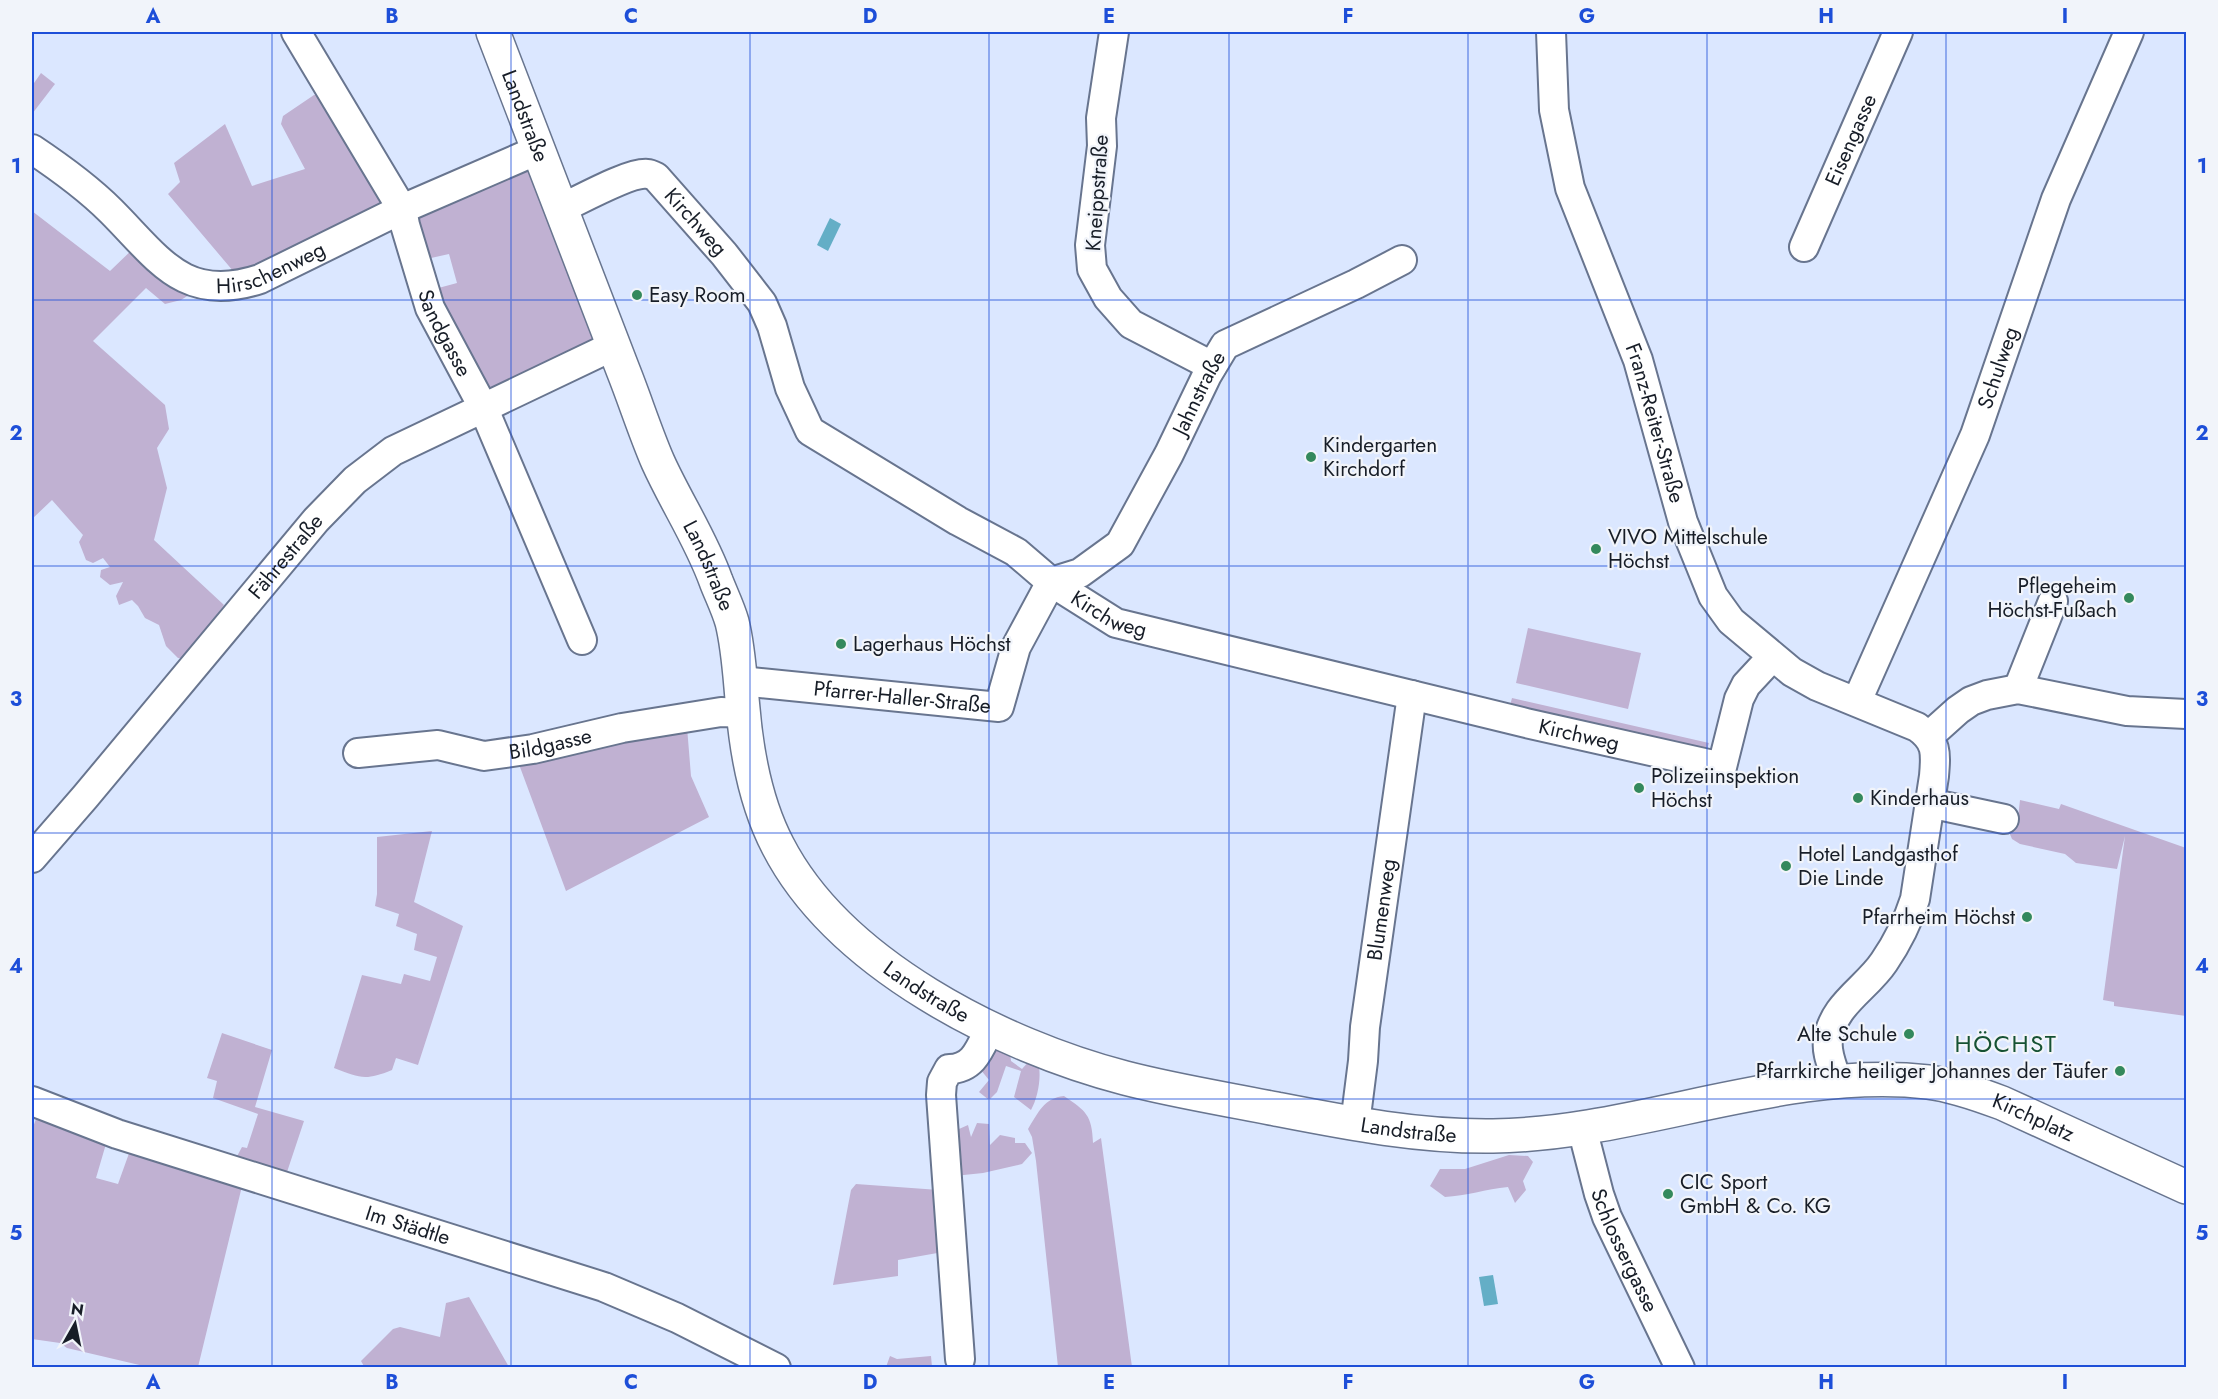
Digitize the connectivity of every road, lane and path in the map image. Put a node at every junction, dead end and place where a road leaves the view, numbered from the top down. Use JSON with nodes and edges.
{"nodes":[{"id":1,"x":296,"y":32,"type":"edge"},
{"id":2,"x":493,"y":32,"type":"edge"},
{"id":3,"x":1114,"y":32,"type":"edge"},
{"id":4,"x":1551,"y":32,"type":"edge"},
{"id":5,"x":1898,"y":32,"type":"edge"},
{"id":6,"x":2129,"y":32,"type":"edge"},
{"id":7,"x":32,"y":149,"type":"edge"},
{"id":8,"x":538,"y":150,"type":"junction"},
{"id":9,"x":402,"y":209,"type":"junction"},
{"id":10,"x":560,"y":209,"type":"junction"},
{"id":11,"x":1804,"y":247,"type":"dead end"},
{"id":12,"x":1402,"y":260,"type":"dead end"},
{"id":13,"x":613,"y":346,"type":"junction"},
{"id":14,"x":1212,"y":366,"type":"junction"},
{"id":15,"x":483,"y":407,"type":"junction"},
{"id":16,"x":1051,"y":582,"type":"junction"},
{"id":17,"x":2054,"y":601,"type":"dead end"},
{"id":18,"x":582,"y":640,"type":"dead end"},
{"id":19,"x":1772,"y":657,"type":"junction"},
{"id":20,"x":741,"y":681,"type":"junction"},
{"id":21,"x":2018,"y":689,"type":"junction"},
{"id":22,"x":1412,"y":695,"type":"junction"},
{"id":23,"x":1857,"y":701,"type":"junction"},
{"id":24,"x":743,"y":713,"type":"junction"},
{"id":25,"x":2187,"y":714,"type":"edge"},
{"id":26,"x":1929,"y":736,"type":"junction"},
{"id":27,"x":358,"y":753,"type":"dead end"},
{"id":28,"x":1929,"y":802,"type":"junction"},
{"id":29,"x":2004,"y":819,"type":"dead end"},
{"id":30,"x":32,"y":858,"type":"edge"},
{"id":31,"x":990,"y":1028,"type":"junction"},
{"id":32,"x":1837,"y":1082,"type":"junction"},
{"id":33,"x":32,"y":1102,"type":"edge"},
{"id":34,"x":1355,"y":1124,"type":"junction"},
{"id":35,"x":1582,"y":1128,"type":"junction"},
{"id":36,"x":2187,"y":1187,"type":"edge"},
{"id":37,"x":960,"y":1359,"type":"dead end"},
{"id":38,"x":776,"y":1368,"type":"edge"},
{"id":39,"x":1680,"y":1368,"type":"edge"}],
"edges":[{"from":1,"to":9,"type":"street","name":"Sandgasse"},
{"from":2,"to":8,"type":"main road","name":"Landstraße"},
{"from":3,"to":14,"type":"street","name":"Kneippstraße"},
{"from":4,"to":19,"type":"street","name":"Franz-Reiter-Straße"},
{"from":5,"to":11,"type":"street","name":"Eisengasse"},
{"from":6,"to":23,"type":"street","name":"Schulweg"},
{"from":7,"to":9,"type":"street","name":"Hirschenweg"},
{"from":8,"to":9,"type":"street","name":"Hirschenweg"},
{"from":8,"to":10,"type":"main road","name":"Landstraße"},
{"from":9,"to":15,"type":"street","name":"Sandgasse"},
{"from":10,"to":13,"type":"main road","name":"Landstraße"},
{"from":10,"to":16,"type":"street","name":"Kirchweg"},
{"from":12,"to":14,"type":"street","name":"Jahnstraße"},
{"from":13,"to":15,"type":"street","name":"Fährestraße"},
{"from":13,"to":20,"type":"main road","name":"Landstraße"},
{"from":14,"to":16,"type":"street","name":"Jahnstraße"},
{"from":15,"to":18,"type":"street","name":"Sandgasse"},
{"from":15,"to":30,"type":"street","name":"Fährestraße"},
{"from":16,"to":20,"type":"street","name":"Pfarrer-Haller-Straße"},
{"from":16,"to":22,"type":"street","name":"Kirchweg"},
{"from":17,"to":21,"type":"street"},
{"from":19,"to":22,"type":"street","name":"Kirchweg"},
{"from":19,"to":23,"type":"street","name":"Franz-Reiter-Straße"},
{"from":20,"to":24,"type":"main road","name":"Landstraße"},
{"from":21,"to":25,"type":"street"},
{"from":21,"to":26,"type":"street"},
{"from":22,"to":34,"type":"street","name":"Blumenweg"},
{"from":23,"to":26,"type":"street","name":"Franz-Reiter-Straße"},
{"from":24,"to":27,"type":"street","name":"Bildgasse"},
{"from":24,"to":31,"type":"main road","name":"Landstraße"},
{"from":26,"to":28,"type":"street"},
{"from":28,"to":29,"type":"street"},
{"from":28,"to":32,"type":"street"},
{"from":31,"to":34,"type":"main road","name":"Landstraße"},
{"from":31,"to":37,"type":"street","name":"Landstraße"},
{"from":32,"to":35,"type":"main road","name":"Landstraße"},
{"from":32,"to":36,"type":"main road","name":"Kirchplatz"},
{"from":33,"to":38,"type":"street","name":"Im Städtle"},
{"from":34,"to":35,"type":"main road","name":"Landstraße"},
{"from":35,"to":39,"type":"street","name":"Schlossergasse"}]}
